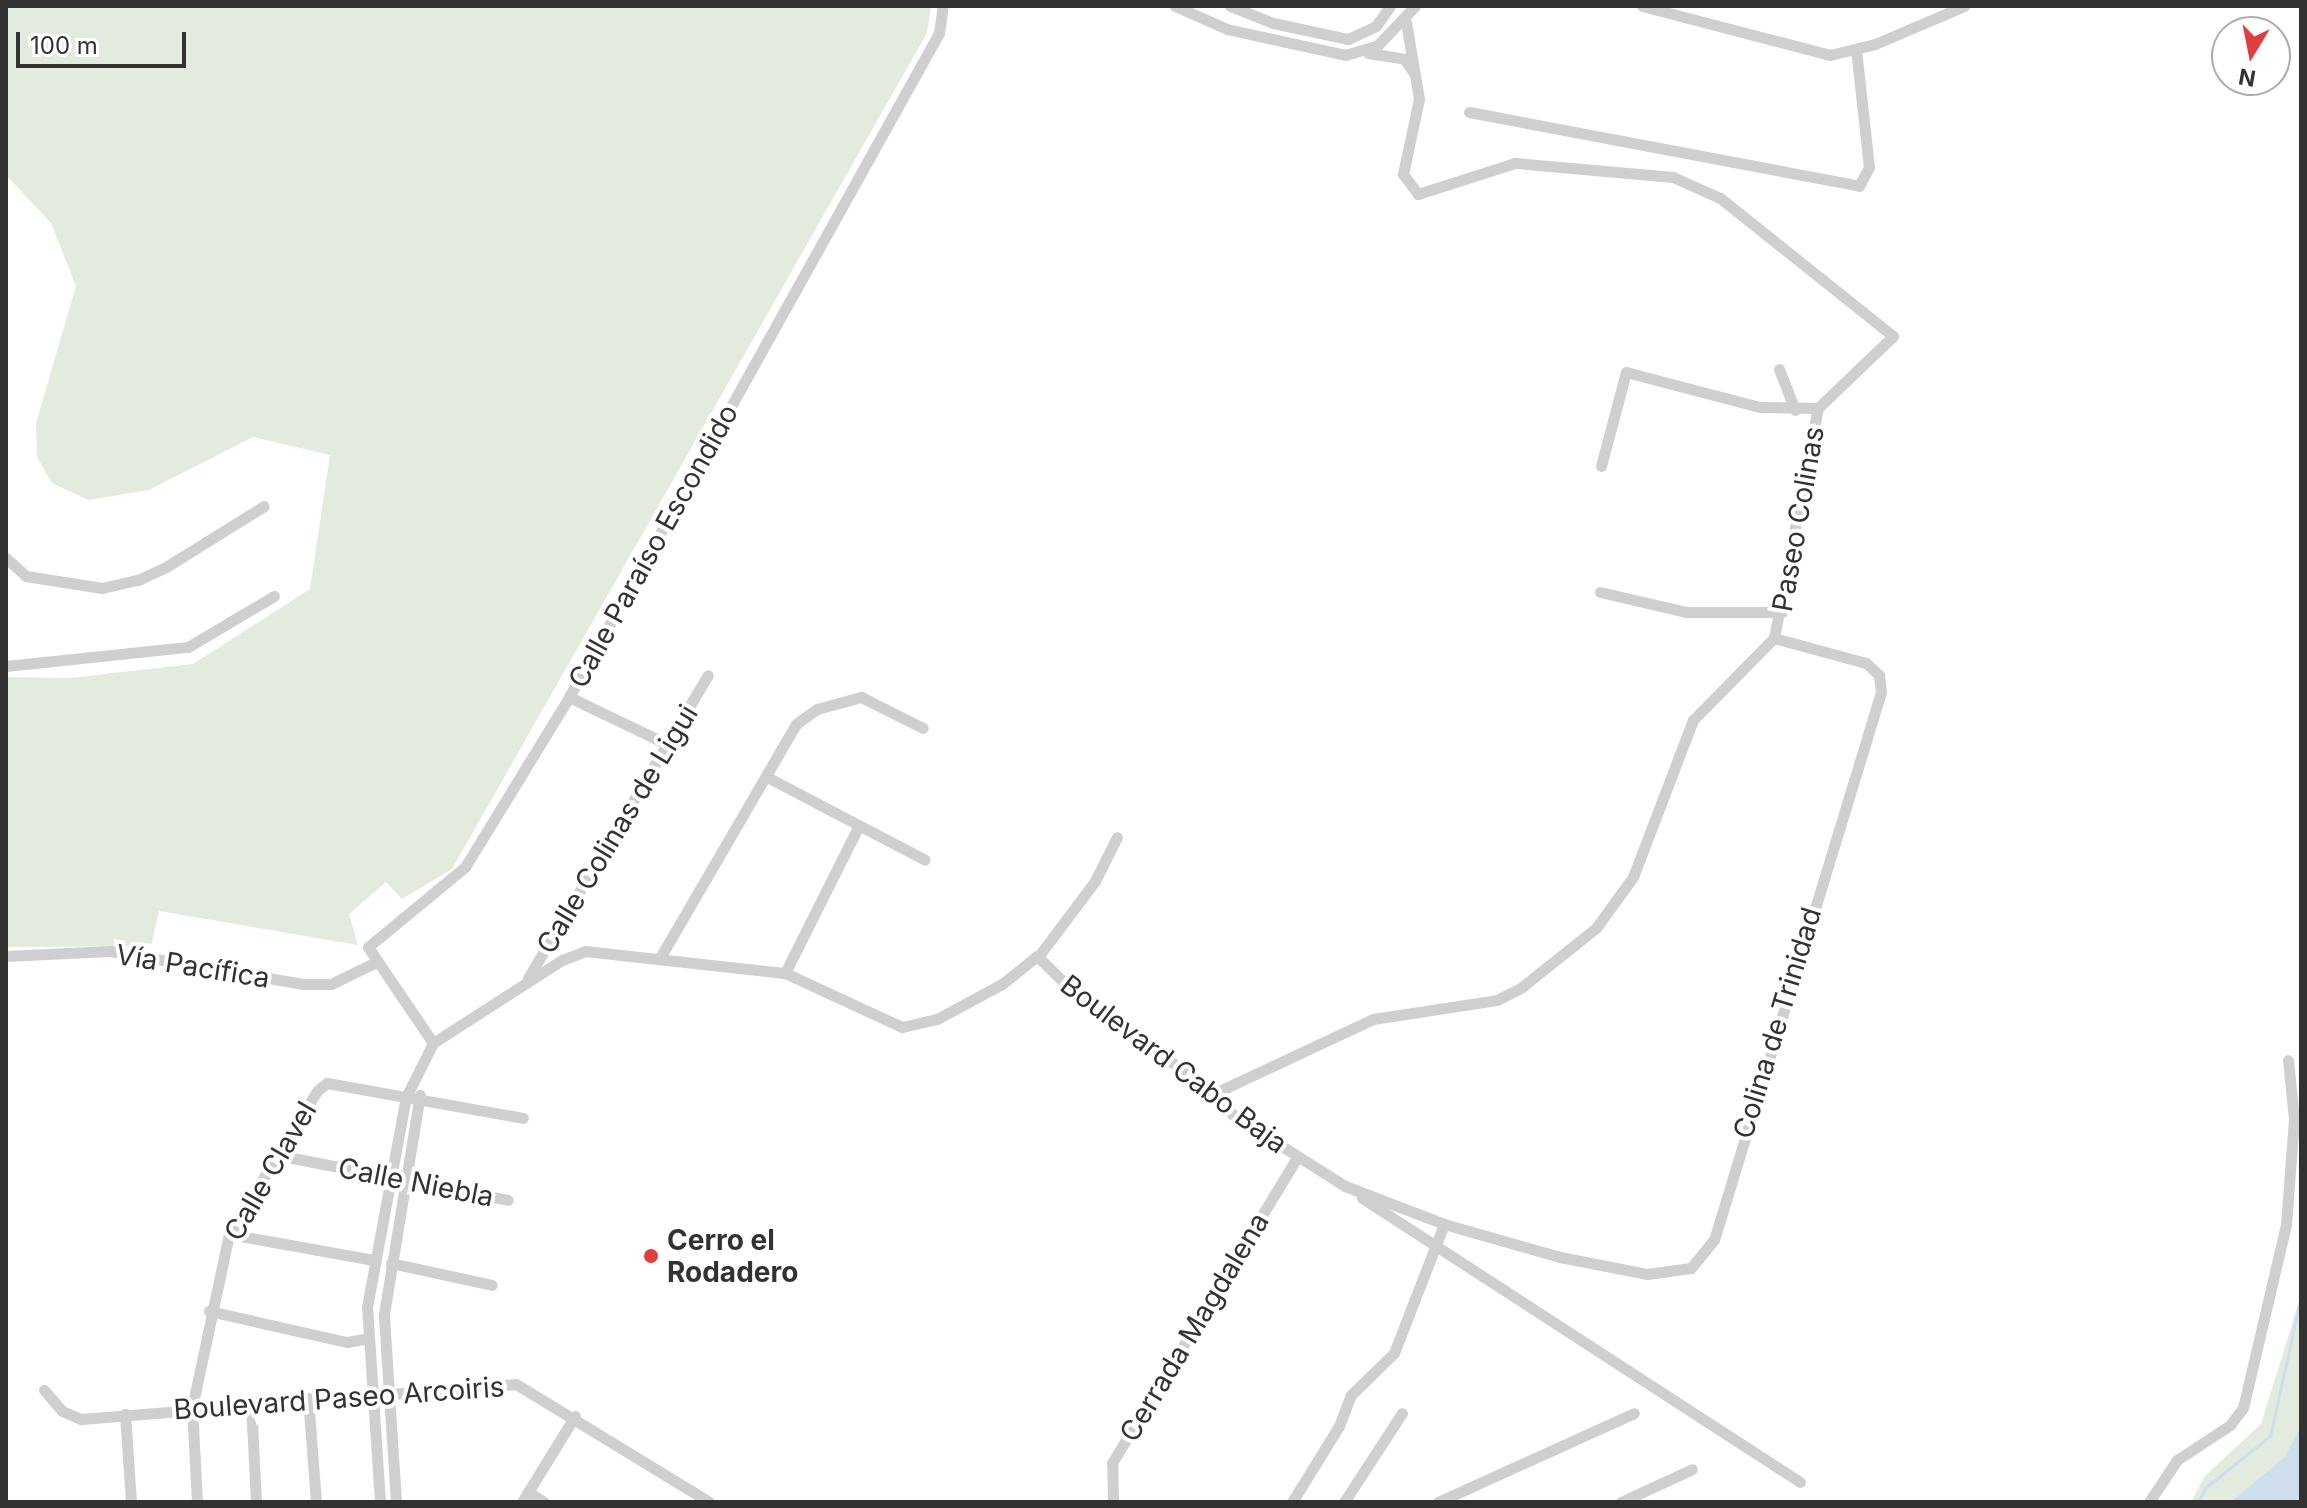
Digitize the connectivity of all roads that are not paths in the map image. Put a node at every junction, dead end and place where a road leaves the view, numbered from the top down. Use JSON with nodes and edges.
{"nodes":[{"id":1,"x":943,"y":6,"type":"edge"},
{"id":2,"x":1175,"y":6,"type":"edge"},
{"id":3,"x":1230,"y":6,"type":"edge"},
{"id":4,"x":1390,"y":6,"type":"edge"},
{"id":5,"x":1415,"y":6,"type":"edge"},
{"id":6,"x":1642,"y":6,"type":"edge"},
{"id":7,"x":1964,"y":6,"type":"edge"},
{"id":8,"x":1406,"y":22,"type":"junction"},
{"id":9,"x":1856,"y":50,"type":"junction"},
{"id":10,"x":1360,"y":53,"type":"junction"},
{"id":11,"x":1418,"y":81,"type":"junction"},
{"id":12,"x":1469,"y":112,"type":"dead end"},
{"id":13,"x":1779,"y":369,"type":"dead end"},
{"id":14,"x":1818,"y":408,"type":"junction"},
{"id":15,"x":1795,"y":410,"type":"junction"},
{"id":16,"x":1601,"y":466,"type":"dead end"},
{"id":17,"x":264,"y":506,"type":"dead end"},
{"id":18,"x":6,"y":558,"type":"edge"},
{"id":19,"x":1600,"y":592,"type":"dead end"},
{"id":20,"x":274,"y":596,"type":"dead end"},
{"id":21,"x":1782,"y":612,"type":"junction"},
{"id":22,"x":1774,"y":638,"type":"junction"},
{"id":23,"x":6,"y":666,"type":"edge"},
{"id":24,"x":708,"y":675,"type":"dead end"},
{"id":25,"x":1879,"y":675,"type":"joint"},
{"id":26,"x":569,"y":697,"type":"junction"},
{"id":27,"x":923,"y":728,"type":"dead end"},
{"id":28,"x":669,"y":745,"type":"junction"},
{"id":29,"x":767,"y":777,"type":"junction"},
{"id":30,"x":859,"y":825,"type":"junction"},
{"id":31,"x":1117,"y":837,"type":"dead end"},
{"id":32,"x":925,"y":860,"type":"dead end"},
{"id":33,"x":6,"y":956,"type":"edge"},
{"id":34,"x":661,"y":956,"type":"junction"},
{"id":35,"x":1038,"y":957,"type":"junction"},
{"id":36,"x":374,"y":963,"type":"junction"},
{"id":37,"x":785,"y":973,"type":"junction"},
{"id":38,"x":526,"y":982,"type":"junction"},
{"id":39,"x":433,"y":1043,"type":"junction"},
{"id":40,"x":2288,"y":1060,"type":"dead end"},
{"id":41,"x":416,"y":1080,"type":"junction"},
{"id":42,"x":1215,"y":1093,"type":"junction"},
{"id":43,"x":406,"y":1097,"type":"junction"},
{"id":44,"x":421,"y":1100,"type":"junction"},
{"id":45,"x":523,"y":1118,"type":"dead end"},
{"id":46,"x":277,"y":1155,"type":"junction"},
{"id":47,"x":1297,"y":1157,"type":"junction"},
{"id":48,"x":391,"y":1178,"type":"junction"},
{"id":49,"x":406,"y":1181,"type":"junction"},
{"id":50,"x":1345,"y":1186,"type":"junction"},
{"id":51,"x":508,"y":1200,"type":"dead end"},
{"id":52,"x":1444,"y":1224,"type":"junction"},
{"id":53,"x":229,"y":1234,"type":"junction"},
{"id":54,"x":1435,"y":1249,"type":"junction"},
{"id":55,"x":374,"y":1260,"type":"junction"},
{"id":56,"x":391,"y":1263,"type":"junction"},
{"id":57,"x":1591,"y":1264,"type":"joint"},
{"id":58,"x":492,"y":1285,"type":"dead end"},
{"id":59,"x":209,"y":1311,"type":"junction"},
{"id":60,"x":369,"y":1338,"type":"junction"},
{"id":61,"x":44,"y":1390,"type":"dead end"},
{"id":62,"x":373,"y":1391,"type":"junction"},
{"id":63,"x":388,"y":1391,"type":"junction"},
{"id":64,"x":308,"y":1398,"type":"junction"},
{"id":65,"x":251,"y":1403,"type":"junction"},
{"id":66,"x":192,"y":1408,"type":"junction"},
{"id":67,"x":1402,"y":1413,"type":"dead end"},
{"id":68,"x":1634,"y":1413,"type":"dead end"},
{"id":69,"x":125,"y":1414,"type":"junction"},
{"id":70,"x":575,"y":1416,"type":"junction"},
{"id":71,"x":1692,"y":1469,"type":"dead end"},
{"id":72,"x":1800,"y":1482,"type":"dead end"},
{"id":73,"x":525,"y":1497,"type":"edge"},
{"id":74,"x":131,"y":1502,"type":"edge"},
{"id":75,"x":197,"y":1502,"type":"edge"},
{"id":76,"x":256,"y":1502,"type":"edge"},
{"id":77,"x":316,"y":1502,"type":"edge"},
{"id":78,"x":380,"y":1502,"type":"edge"},
{"id":79,"x":396,"y":1502,"type":"edge"},
{"id":80,"x":544,"y":1502,"type":"edge"},
{"id":81,"x":709,"y":1502,"type":"edge"},
{"id":82,"x":1113,"y":1502,"type":"edge"},
{"id":83,"x":1292,"y":1502,"type":"edge"},
{"id":84,"x":1345,"y":1502,"type":"edge"},
{"id":85,"x":1438,"y":1502,"type":"edge"},
{"id":86,"x":1621,"y":1502,"type":"edge"},
{"id":87,"x":2149,"y":1502,"type":"edge"}],
"edges":[{"from":1,"to":26,"type":"street","name":"Calle Paraíso Escondido"},
{"from":2,"to":10,"type":"street"},
{"from":3,"to":4,"type":"street"},
{"from":5,"to":8,"type":"street"},
{"from":6,"to":9,"type":"street"},
{"from":7,"to":9,"type":"street"},
{"from":8,"to":10,"type":"street"},
{"from":8,"to":11,"type":"street"},
{"from":9,"to":12,"type":"street"},
{"from":10,"to":11,"type":"street"},
{"from":11,"to":14,"type":"street","name":"Paseo Colinas"},
{"from":13,"to":15,"type":"street"},
{"from":14,"to":15,"type":"street"},
{"from":14,"to":21,"type":"street","name":"Paseo Colinas"},
{"from":15,"to":16,"type":"street"},
{"from":17,"to":18,"type":"street"},
{"from":19,"to":21,"type":"street"},
{"from":20,"to":23,"type":"street"},
{"from":21,"to":22,"type":"street","name":"Paseo Colinas"},
{"from":22,"to":25,"type":"street","name":"Paseo Colinas"},
{"from":22,"to":42,"type":"street","name":"Paseo Colinas"},
{"from":24,"to":28,"type":"street","name":"Calle Colinas de Ligui"},
{"from":25,"to":57,"type":"street","name":"Colina de Trinidad"},
{"from":26,"to":28,"type":"street"},
{"from":26,"to":36,"type":"street","name":"Calle Paraíso Escondido"},
{"from":27,"to":29,"type":"street"},
{"from":28,"to":38,"type":"street","name":"Calle Colinas de Ligui"},
{"from":29,"to":30,"type":"street"},
{"from":29,"to":34,"type":"street"},
{"from":30,"to":32,"type":"street"},
{"from":30,"to":37,"type":"street"},
{"from":31,"to":35,"type":"street"},
{"from":33,"to":36,"type":"street","name":"Vía Pacífica"},
{"from":34,"to":37,"type":"street","name":"Boulevard Cabo Baja"},
{"from":34,"to":38,"type":"street","name":"Boulevard Cabo Baja"},
{"from":35,"to":37,"type":"street","name":"Boulevard Cabo Baja"},
{"from":35,"to":42,"type":"street","name":"Boulevard Cabo Baja"},
{"from":36,"to":39,"type":"street"},
{"from":38,"to":39,"type":"street","name":"Boulevard Cabo Baja"},
{"from":39,"to":41,"type":"street"},
{"from":40,"to":87,"type":"street"},
{"from":41,"to":43,"type":"street"},
{"from":41,"to":44,"type":"street"},
{"from":42,"to":47,"type":"street","name":"Boulevard Cabo Baja"},
{"from":43,"to":44,"type":"street"},
{"from":43,"to":46,"type":"street","name":"Calle Clavel"},
{"from":43,"to":48,"type":"street"},
{"from":44,"to":45,"type":"street"},
{"from":44,"to":49,"type":"street"},
{"from":46,"to":48,"type":"street","name":"Calle Niebla"},
{"from":46,"to":53,"type":"street","name":"Calle Clavel"},
{"from":47,"to":50,"type":"street","name":"Boulevard Cabo Baja"},
{"from":47,"to":82,"type":"street","name":"Cerrada Magdalena"},
{"from":48,"to":49,"type":"street","name":"Calle Niebla"},
{"from":48,"to":55,"type":"street"},
{"from":49,"to":51,"type":"street","name":"Calle Niebla"},
{"from":49,"to":56,"type":"street"},
{"from":50,"to":52,"type":"street","name":"Boulevard Cabo Baja"},
{"from":50,"to":54,"type":"street","name":"Boulevard Cabo Baja"},
{"from":52,"to":54,"type":"street"},
{"from":52,"to":57,"type":"street","name":"Boulevard Cabo Baja"},
{"from":53,"to":55,"type":"street"},
{"from":53,"to":59,"type":"street","name":"Calle Clavel"},
{"from":54,"to":72,"type":"street","name":"Boulevard Cabo Baja"},
{"from":54,"to":83,"type":"street"},
{"from":55,"to":60,"type":"street"},
{"from":56,"to":58,"type":"street"},
{"from":56,"to":63,"type":"street"},
{"from":59,"to":60,"type":"street"},
{"from":59,"to":66,"type":"street","name":"Calle Clavel"},
{"from":60,"to":62,"type":"street"},
{"from":61,"to":69,"type":"street","name":"Boulevard Paseo Arcoiris"},
{"from":62,"to":63,"type":"street","name":"Boulevard Paseo Arcoiris"},
{"from":62,"to":64,"type":"street","name":"Boulevard Paseo Arcoiris"},
{"from":62,"to":78,"type":"street"},
{"from":63,"to":70,"type":"street","name":"Boulevard Paseo Arcoiris"},
{"from":63,"to":79,"type":"street"},
{"from":64,"to":65,"type":"street","name":"Boulevard Paseo Arcoiris"},
{"from":64,"to":77,"type":"street"},
{"from":65,"to":66,"type":"street","name":"Boulevard Paseo Arcoiris"},
{"from":65,"to":76,"type":"street"},
{"from":66,"to":69,"type":"street","name":"Boulevard Paseo Arcoiris"},
{"from":66,"to":75,"type":"street","name":"Calle Clavel"},
{"from":67,"to":84,"type":"street"},
{"from":68,"to":85,"type":"street"},
{"from":69,"to":74,"type":"street"},
{"from":70,"to":73,"type":"street"},
{"from":70,"to":81,"type":"street","name":"Boulevard Paseo Arcoiris"},
{"from":71,"to":86,"type":"street"},
{"from":73,"to":80,"type":"street"}]}
